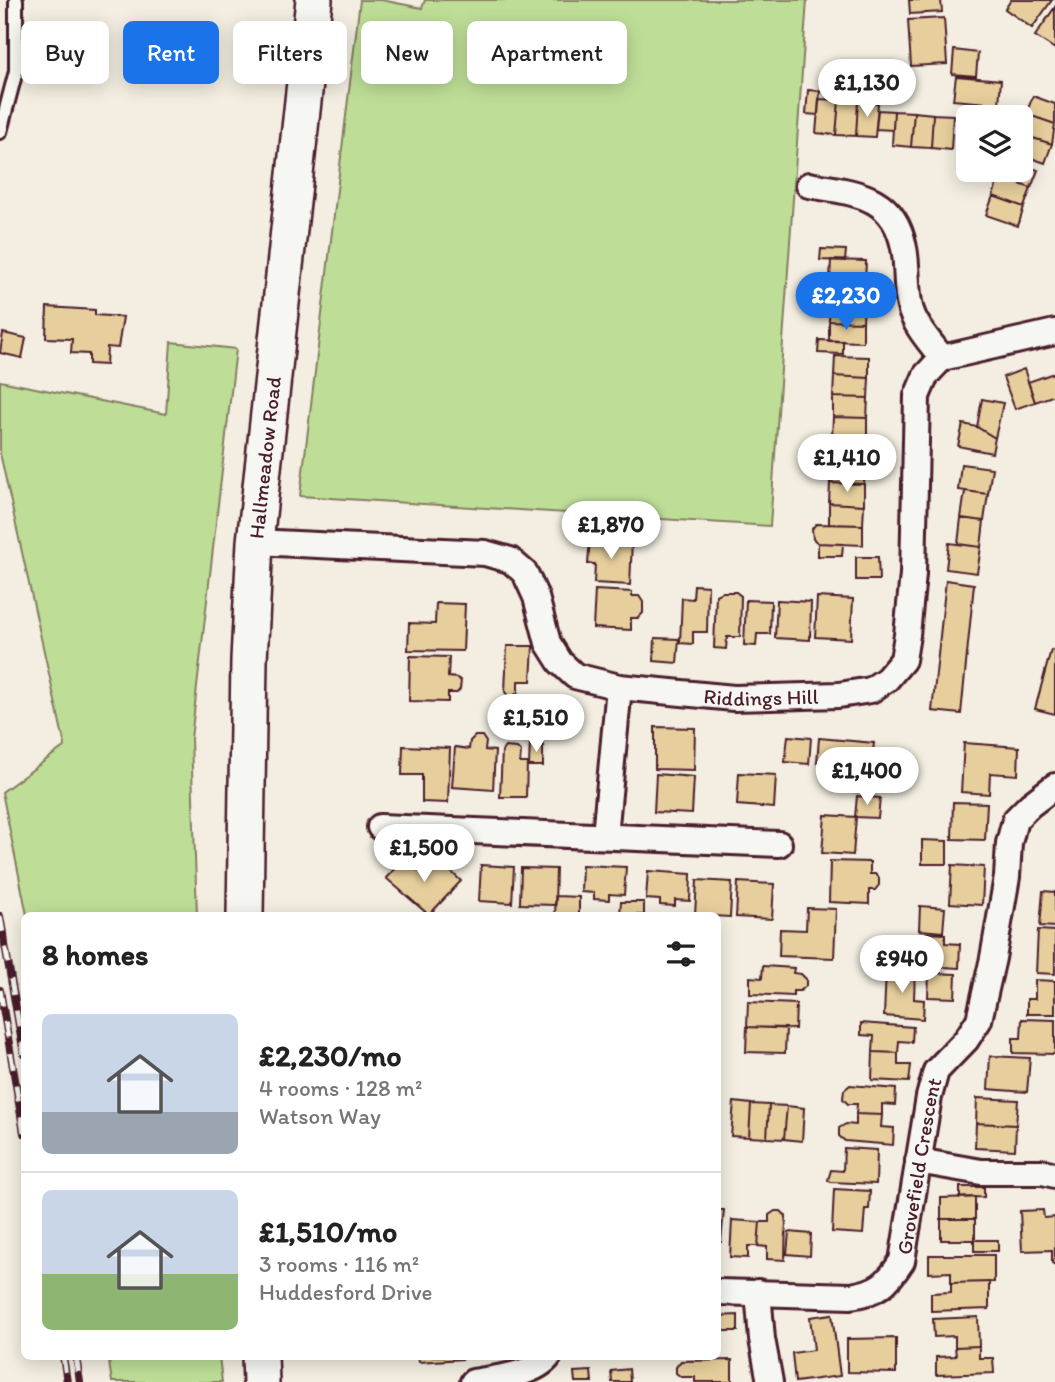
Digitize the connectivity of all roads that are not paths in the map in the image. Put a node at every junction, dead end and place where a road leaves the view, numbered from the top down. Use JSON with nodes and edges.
{"nodes":[{"id":1,"x":16,"y":0,"type":"edge"},
{"id":2,"x":314,"y":0,"type":"edge"},
{"id":3,"x":0,"y":132,"type":"edge"},
{"id":4,"x":809,"y":185,"type":"dead end"},
{"id":5,"x":1055,"y":332,"type":"edge"},
{"id":6,"x":942,"y":358,"type":"junction"},
{"id":7,"x":255,"y":542,"type":"junction"},
{"id":8,"x":619,"y":687,"type":"junction"},
{"id":9,"x":1055,"y":786,"type":"edge"},
{"id":10,"x":380,"y":827,"type":"dead end"},
{"id":11,"x":605,"y":836,"type":"junction"},
{"id":12,"x":779,"y":844,"type":"dead end"},
{"id":13,"x":245,"y":912,"type":"edge"},
{"id":14,"x":918,"y":1161,"type":"junction"},
{"id":15,"x":1055,"y":1175,"type":"edge"},
{"id":16,"x":721,"y":1292,"type":"edge"},
{"id":17,"x":758,"y":1292,"type":"junction"},
{"id":18,"x":260,"y":1360,"type":"edge"},
{"id":19,"x":546,"y":1360,"type":"edge"},
{"id":20,"x":261,"y":1382,"type":"edge"},
{"id":21,"x":473,"y":1382,"type":"edge"},
{"id":22,"x":771,"y":1382,"type":"edge"}],
"edges":[{"from":1,"to":3,"type":"lane"},
{"from":2,"to":7,"type":"street","name":"Hallmeadow Road"},
{"from":4,"to":6,"type":"street"},
{"from":5,"to":6,"type":"street"},
{"from":6,"to":8,"type":"street","name":"Riddings Hill"},
{"from":7,"to":8,"type":"street","name":"Riddings Hill"},
{"from":7,"to":13,"type":"street","name":"Hallmeadow Road"},
{"from":8,"to":11,"type":"street"},
{"from":9,"to":14,"type":"street","name":"Grovefield Crescent"},
{"from":10,"to":11,"type":"street"},
{"from":11,"to":12,"type":"street"},
{"from":14,"to":15,"type":"street"},
{"from":14,"to":17,"type":"street","name":"Grovefield Crescent"},
{"from":16,"to":17,"type":"street","name":"Grovefield Crescent"},
{"from":17,"to":22,"type":"street"},
{"from":18,"to":20,"type":"street"},
{"from":19,"to":21,"type":"street"}]}
